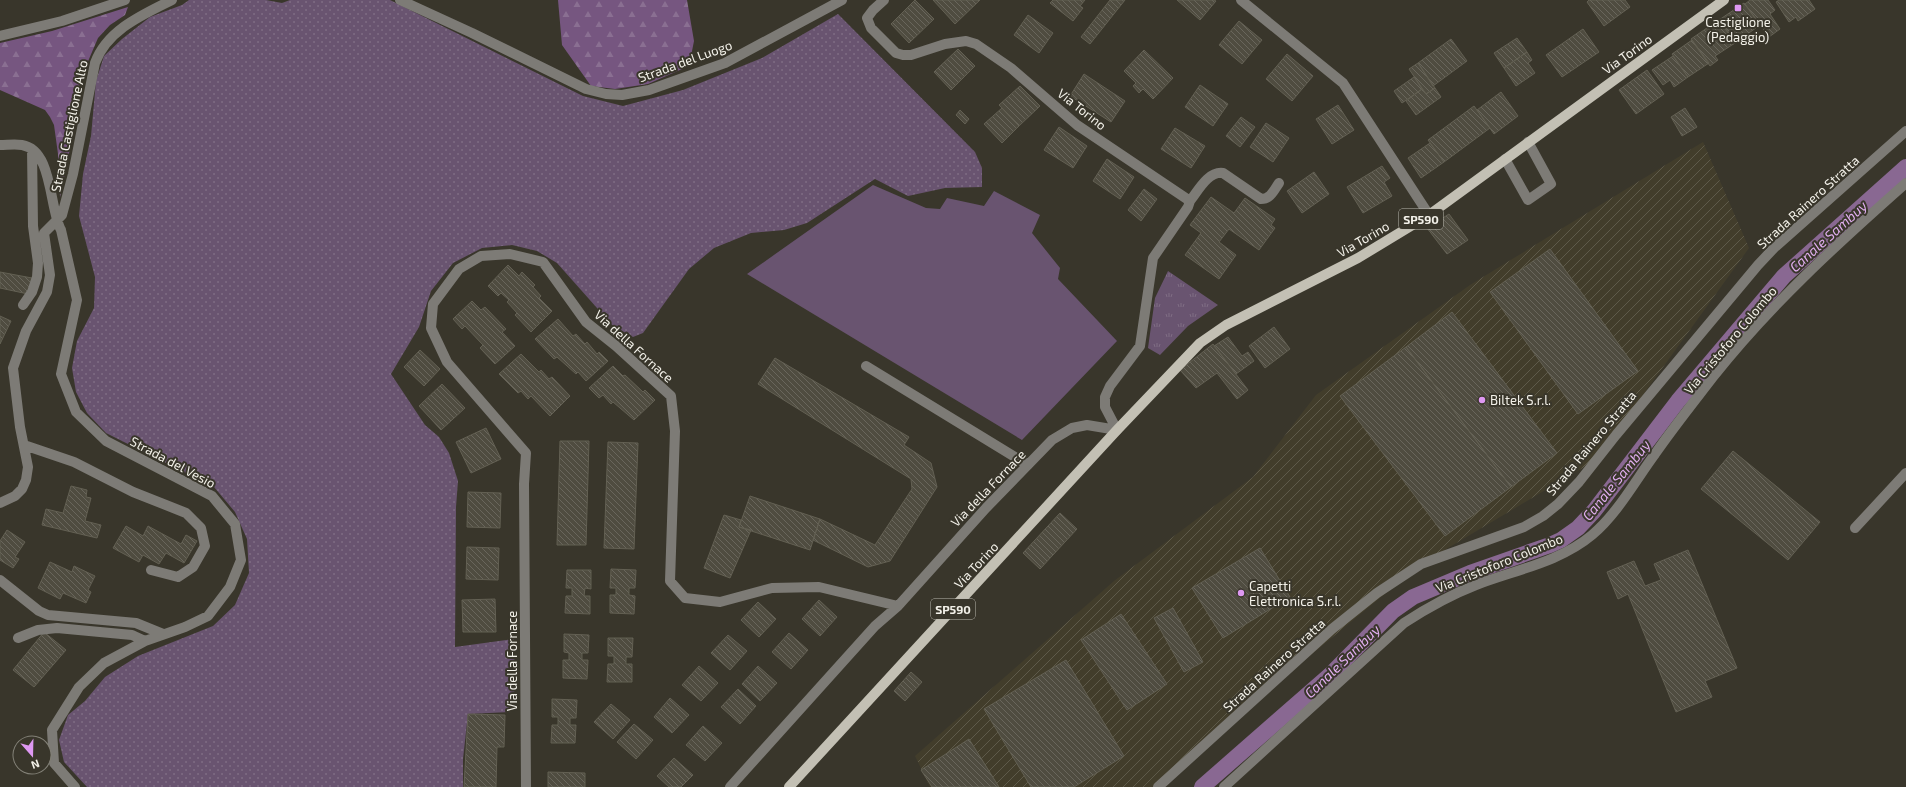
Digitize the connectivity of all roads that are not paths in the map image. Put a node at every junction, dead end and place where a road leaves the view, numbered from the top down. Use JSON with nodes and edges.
{"nodes":[{"id":1,"x":125,"y":0,"type":"edge"},
{"id":2,"x":172,"y":0,"type":"edge"},
{"id":3,"x":400,"y":0,"type":"edge"},
{"id":4,"x":842,"y":0,"type":"edge"},
{"id":5,"x":884,"y":0,"type":"edge"},
{"id":6,"x":1241,"y":0,"type":"edge"},
{"id":7,"x":1724,"y":0,"type":"edge"},
{"id":8,"x":0,"y":36,"type":"edge"},
{"id":9,"x":1906,"y":131,"type":"edge"},
{"id":10,"x":1528,"y":142,"type":"junction"},
{"id":11,"x":0,"y":145,"type":"edge"},
{"id":12,"x":32,"y":149,"type":"junction"},
{"id":13,"x":1505,"y":159,"type":"junction"},
{"id":14,"x":1279,"y":183,"type":"dead end"},
{"id":15,"x":1906,"y":183,"type":"edge"},
{"id":16,"x":1190,"y":201,"type":"junction"},
{"id":17,"x":1429,"y":214,"type":"junction"},
{"id":18,"x":56,"y":222,"type":"junction"},
{"id":19,"x":23,"y":306,"type":"dead end"},
{"id":20,"x":866,"y":366,"type":"dead end"},
{"id":21,"x":1117,"y":430,"type":"junction"},
{"id":22,"x":24,"y":446,"type":"junction"},
{"id":23,"x":1028,"y":465,"type":"junction"},
{"id":24,"x":1906,"y":473,"type":"edge"},
{"id":25,"x":0,"y":503,"type":"edge"},
{"id":26,"x":1855,"y":528,"type":"dead end"},
{"id":27,"x":151,"y":570,"type":"dead end"},
{"id":28,"x":0,"y":580,"type":"edge"},
{"id":29,"x":898,"y":606,"type":"junction"},
{"id":30,"x":163,"y":634,"type":"junction"},
{"id":31,"x":18,"y":638,"type":"dead end"},
{"id":32,"x":145,"y":641,"type":"junction"},
{"id":33,"x":75,"y":787,"type":"edge"},
{"id":34,"x":526,"y":787,"type":"edge"},
{"id":35,"x":730,"y":787,"type":"edge"},
{"id":36,"x":789,"y":787,"type":"edge"},
{"id":37,"x":1158,"y":787,"type":"edge"},
{"id":38,"x":1224,"y":787,"type":"edge"}],
"edges":[{"from":1,"to":8,"type":"street"},
{"from":2,"to":18,"type":"street","name":"Strada Castiglione Alto"},
{"from":3,"to":4,"type":"street","name":"Strada del Luogo"},
{"from":5,"to":16,"type":"street","name":"Via Torino"},
{"from":6,"to":17,"type":"street"},
{"from":7,"to":10,"type":"main road","name":"Via Torino","number":"SP590"},
{"from":9,"to":37,"type":"street","name":"Strada Rainero Stratta"},
{"from":10,"to":13,"type":"main road","name":"Via Torino","number":"SP590"},
{"from":10,"to":13,"type":"street"},
{"from":11,"to":12,"type":"street"},
{"from":12,"to":18,"type":"street","name":"Strada del Vesio"},
{"from":12,"to":19,"type":"street"},
{"from":13,"to":17,"type":"main road","name":"Via Torino","number":"SP590"},
{"from":14,"to":16,"type":"street"},
{"from":15,"to":38,"type":"street","name":"Via Cristoforo Colombo"},
{"from":16,"to":21,"type":"street"},
{"from":17,"to":21,"type":"main road","name":"Via Torino","number":"SP590"},
{"from":18,"to":22,"type":"street"},
{"from":18,"to":30,"type":"street","name":"Strada del Vesio"},
{"from":20,"to":23,"type":"street"},
{"from":21,"to":23,"type":"street","name":"Via della Fornace"},
{"from":21,"to":36,"type":"main road","name":"Via Torino","number":"SP590"},
{"from":22,"to":25,"type":"street"},
{"from":22,"to":27,"type":"street"},
{"from":23,"to":29,"type":"street","name":"Via della Fornace"},
{"from":24,"to":26,"type":"street"},
{"from":28,"to":30,"type":"street"},
{"from":29,"to":34,"type":"street","name":"Via della Fornace"},
{"from":29,"to":35,"type":"street","name":"Via della Fornace"},
{"from":30,"to":32,"type":"street","name":"Strada del Vesio"},
{"from":31,"to":32,"type":"street"},
{"from":32,"to":33,"type":"street","name":"Strada del Vesio"}]}
